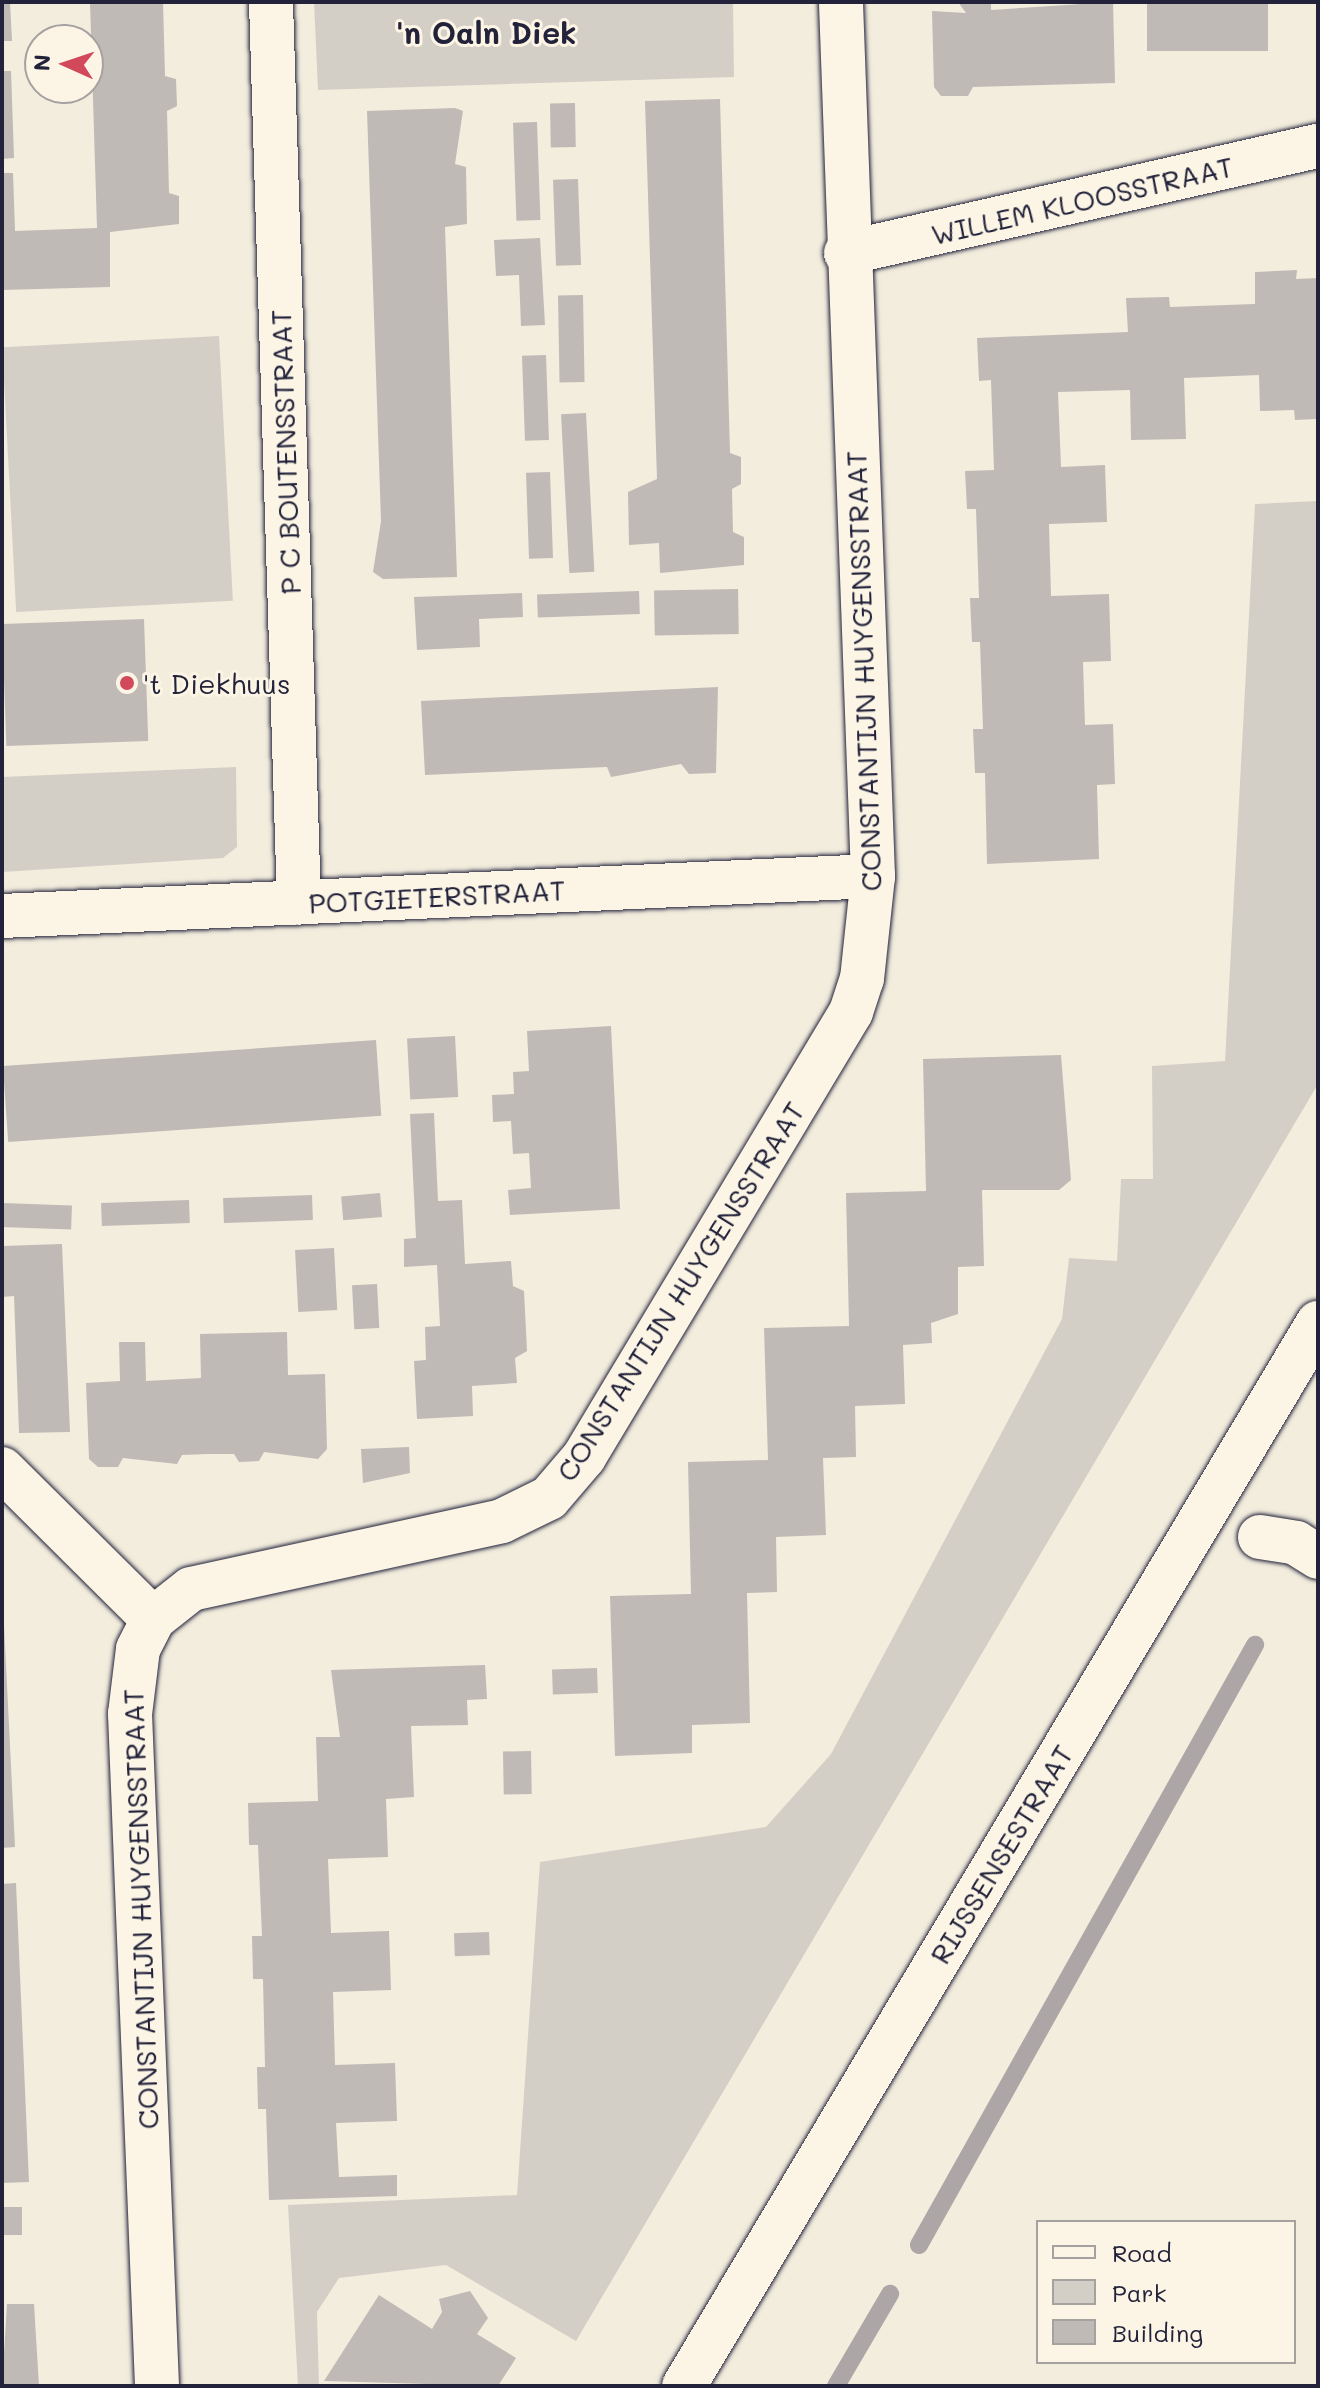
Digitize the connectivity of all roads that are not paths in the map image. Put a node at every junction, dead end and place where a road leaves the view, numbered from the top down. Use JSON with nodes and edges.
{"nodes":[{"id":1,"x":271,"y":2,"type":"edge"},
{"id":2,"x":841,"y":2,"type":"edge"},
{"id":3,"x":1318,"y":146,"type":"edge"},
{"id":4,"x":846,"y":253,"type":"junction"},
{"id":5,"x":873,"y":876,"type":"junction"},
{"id":6,"x":299,"y":903,"type":"junction"},
{"id":7,"x":2,"y":916,"type":"edge"},
{"id":8,"x":1318,"y":1323,"type":"edge"},
{"id":9,"x":2,"y":1469,"type":"edge"},
{"id":10,"x":1260,"y":1537,"type":"dead end"},
{"id":11,"x":1318,"y":1557,"type":"edge"},
{"id":12,"x":153,"y":1619,"type":"junction"},
{"id":13,"x":157,"y":2386,"type":"edge"},
{"id":14,"x":684,"y":2386,"type":"edge"}],
"edges":[{"from":1,"to":6,"type":"street","name":"P C BOUTENSSTRAAT"},
{"from":2,"to":4,"type":"street","name":"CONSTANTIJN HUYGENSSTRAAT"},
{"from":3,"to":4,"type":"street","name":"WILLEM KLOOSSTRAAT"},
{"from":4,"to":5,"type":"street","name":"CONSTANTIJN HUYGENSSTRAAT"},
{"from":5,"to":6,"type":"street","name":"POTGIETERSTRAAT"},
{"from":5,"to":12,"type":"street","name":"CONSTANTIJN HUYGENSSTRAAT"},
{"from":6,"to":7,"type":"street","name":"POTGIETERSTRAAT"},
{"from":8,"to":14,"type":"street","name":"RIJSSENSESTRAAT"},
{"from":9,"to":12,"type":"street"},
{"from":10,"to":11,"type":"street"},
{"from":12,"to":13,"type":"street","name":"CONSTANTIJN HUYGENSSTRAAT"}]}
